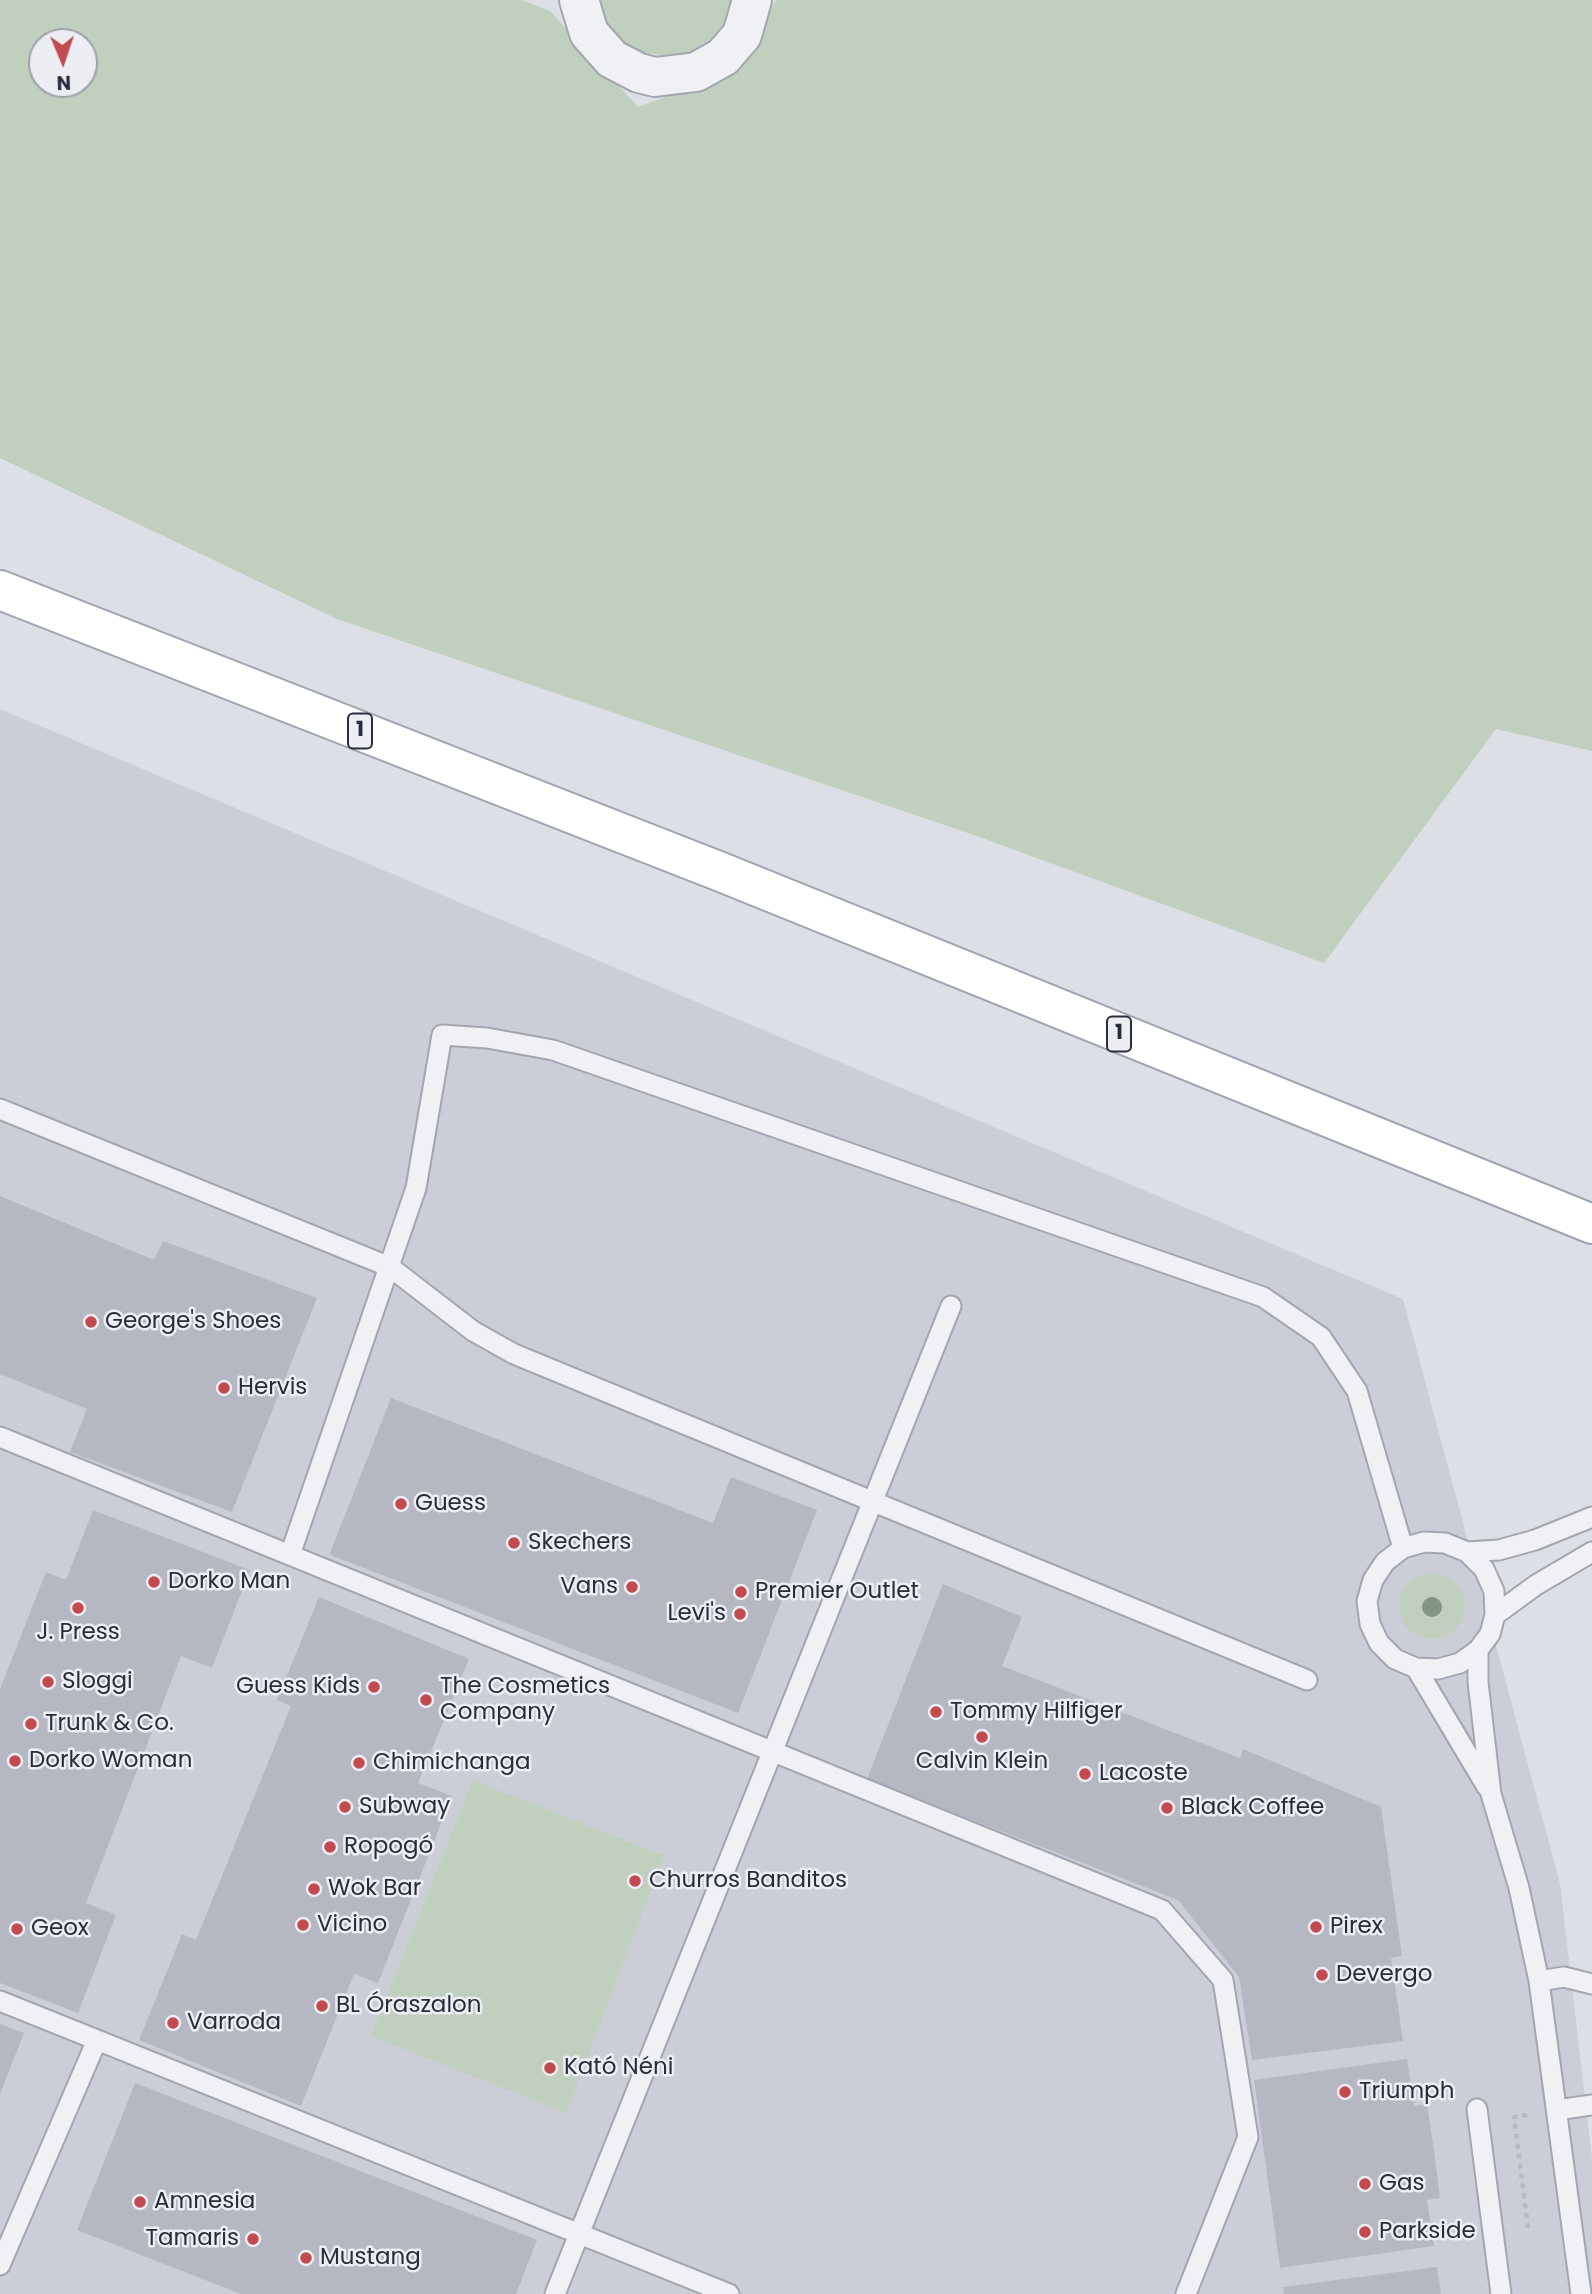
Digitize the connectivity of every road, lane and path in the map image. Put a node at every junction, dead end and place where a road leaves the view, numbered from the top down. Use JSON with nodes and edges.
{"nodes":[{"id":1,"x":579,"y":0,"type":"edge"},
{"id":2,"x":752,"y":0,"type":"edge"},
{"id":3,"x":0,"y":590,"type":"edge"},
{"id":4,"x":0,"y":1109,"type":"edge"},
{"id":5,"x":1516,"y":1195,"type":"junction"},
{"id":6,"x":1592,"y":1224,"type":"edge"},
{"id":7,"x":1592,"y":1249,"type":"edge"},
{"id":8,"x":390,"y":1267,"type":"junction"},
{"id":9,"x":951,"y":1306,"type":"dead end"},
{"id":10,"x":0,"y":1437,"type":"edge"},
{"id":11,"x":872,"y":1501,"type":"junction"},
{"id":12,"x":1592,"y":1517,"type":"edge"},
{"id":13,"x":1403,"y":1548,"type":"junction"},
{"id":14,"x":1467,"y":1552,"type":"junction"},
{"id":15,"x":1592,"y":1552,"type":"edge"},
{"id":16,"x":290,"y":1555,"type":"junction"},
{"id":17,"x":1495,"y":1615,"type":"junction"},
{"id":18,"x":1478,"y":1650,"type":"junction"},
{"id":19,"x":1416,"y":1668,"type":"junction"},
{"id":20,"x":1307,"y":1680,"type":"dead end"},
{"id":21,"x":771,"y":1750,"type":"junction"},
{"id":22,"x":1491,"y":1794,"type":"junction"},
{"id":23,"x":1539,"y":1981,"type":"junction"},
{"id":24,"x":1592,"y":1984,"type":"edge"},
{"id":25,"x":0,"y":2001,"type":"edge"},
{"id":26,"x":97,"y":2040,"type":"junction"},
{"id":27,"x":1592,"y":2105,"type":"edge"},
{"id":28,"x":1477,"y":2109,"type":"dead end"},
{"id":29,"x":1557,"y":2110,"type":"junction"},
{"id":30,"x":1514,"y":2117,"type":"dead end"},
{"id":31,"x":1528,"y":2228,"type":"dead end"},
{"id":32,"x":579,"y":2233,"type":"junction"},
{"id":33,"x":0,"y":2264,"type":"edge"},
{"id":34,"x":555,"y":2294,"type":"edge"},
{"id":35,"x":729,"y":2294,"type":"edge"},
{"id":36,"x":1186,"y":2294,"type":"edge"},
{"id":37,"x":1501,"y":2294,"type":"edge"},
{"id":38,"x":1581,"y":2294,"type":"edge"}],
"edges":[{"from":1,"to":2,"type":"street"},
{"from":3,"to":5,"type":"main road","number":"1"},
{"from":4,"to":8,"type":"lane"},
{"from":5,"to":6,"type":"main road","number":"1"},
{"from":5,"to":7,"type":"main road","number":"1"},
{"from":8,"to":11,"type":"lane"},
{"from":8,"to":13,"type":"lane"},
{"from":8,"to":16,"type":"lane"},
{"from":9,"to":11,"type":"lane"},
{"from":10,"to":16,"type":"lane"},
{"from":11,"to":20,"type":"lane"},
{"from":11,"to":21,"type":"lane"},
{"from":12,"to":14,"type":"lane"},
{"from":13,"to":14,"type":"lane"},
{"from":13,"to":19,"type":"lane"},
{"from":14,"to":17,"type":"lane"},
{"from":15,"to":17,"type":"lane"},
{"from":16,"to":21,"type":"lane"},
{"from":17,"to":18,"type":"lane"},
{"from":18,"to":19,"type":"lane"},
{"from":18,"to":22,"type":"lane"},
{"from":19,"to":22,"type":"lane"},
{"from":21,"to":32,"type":"lane"},
{"from":21,"to":36,"type":"lane"},
{"from":22,"to":23,"type":"lane"},
{"from":23,"to":24,"type":"lane"},
{"from":23,"to":29,"type":"lane"},
{"from":25,"to":26,"type":"lane"},
{"from":26,"to":32,"type":"lane"},
{"from":26,"to":33,"type":"lane"},
{"from":27,"to":29,"type":"lane"},
{"from":28,"to":37,"type":"lane"},
{"from":29,"to":38,"type":"lane"},
{"from":30,"to":31,"type":"path"},
{"from":32,"to":34,"type":"lane"},
{"from":32,"to":35,"type":"lane"}]}
